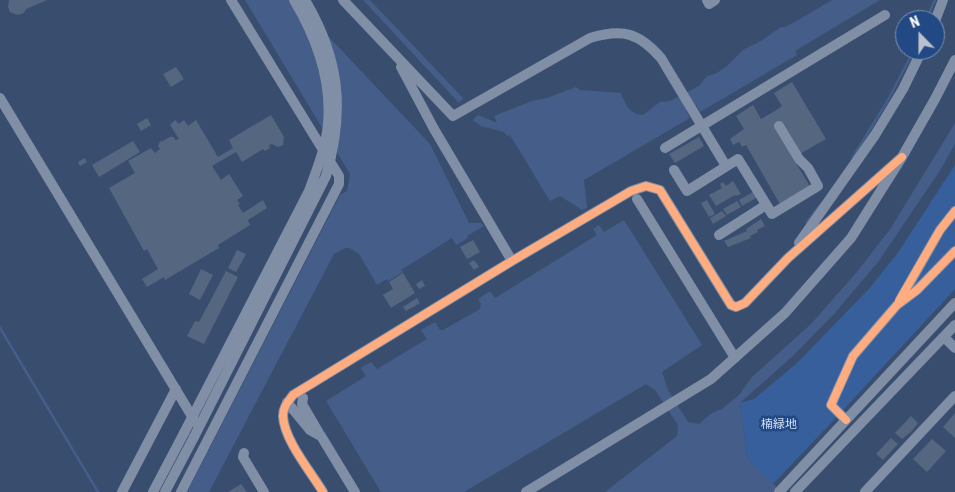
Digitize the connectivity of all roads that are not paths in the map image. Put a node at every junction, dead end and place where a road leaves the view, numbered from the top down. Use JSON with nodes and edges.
{"nodes":[{"id":1,"x":231,"y":0,"type":"edge"},
{"id":2,"x":294,"y":0,"type":"edge"},
{"id":3,"x":305,"y":0,"type":"edge"},
{"id":4,"x":343,"y":0,"type":"edge"},
{"id":5,"x":706,"y":0,"type":"edge"},
{"id":6,"x":715,"y":0,"type":"edge"},
{"id":7,"x":885,"y":15,"type":"dead end"},
{"id":8,"x":395,"y":55,"type":"junction"},
{"id":9,"x":917,"y":60,"type":"edge"},
{"id":10,"x":955,"y":60,"type":"edge"},
{"id":11,"x":0,"y":98,"type":"edge"},
{"id":12,"x":702,"y":126,"type":"junction"},
{"id":13,"x":780,"y":126,"type":"dead end"},
{"id":14,"x":665,"y":148,"type":"dead end"},
{"id":15,"x":902,"y":157,"type":"junction"},
{"id":16,"x":726,"y":166,"type":"junction"},
{"id":17,"x":674,"y":170,"type":"dead end"},
{"id":18,"x":637,"y":199,"type":"dead end"},
{"id":19,"x":766,"y":205,"type":"junction"},
{"id":20,"x":955,"y":211,"type":"edge"},
{"id":21,"x":719,"y":235,"type":"dead end"},
{"id":22,"x":955,"y":251,"type":"edge"},
{"id":23,"x":788,"y":258,"type":"junction"},
{"id":24,"x":512,"y":261,"type":"junction"},
{"id":25,"x":955,"y":303,"type":"edge"},
{"id":26,"x":897,"y":306,"type":"junction"},
{"id":27,"x":955,"y":325,"type":"edge"},
{"id":28,"x":944,"y":337,"type":"junction"},
{"id":29,"x":955,"y":348,"type":"edge"},
{"id":30,"x":735,"y":358,"type":"junction"},
{"id":31,"x":176,"y":390,"type":"junction"},
{"id":32,"x":955,"y":396,"type":"edge"},
{"id":33,"x":303,"y":398,"type":"dead end"},
{"id":34,"x":287,"y":402,"type":"junction"},
{"id":35,"x":846,"y":420,"type":"junction"},
{"id":36,"x":189,"y":435,"type":"junction"},
{"id":37,"x":321,"y":436,"type":"junction"},
{"id":38,"x":206,"y":440,"type":"junction"},
{"id":39,"x":244,"y":453,"type":"dead end"},
{"id":40,"x":797,"y":490,"type":"edge"},
{"id":41,"x":122,"y":492,"type":"edge"},
{"id":42,"x":153,"y":492,"type":"edge"},
{"id":43,"x":165,"y":492,"type":"edge"},
{"id":44,"x":180,"y":492,"type":"edge"},
{"id":45,"x":264,"y":492,"type":"edge"},
{"id":46,"x":323,"y":492,"type":"edge"},
{"id":47,"x":355,"y":492,"type":"edge"},
{"id":48,"x":526,"y":492,"type":"edge"},
{"id":49,"x":779,"y":492,"type":"edge"},
{"id":50,"x":865,"y":492,"type":"edge"}],
"edges":[{"from":1,"to":38,"type":"street"},
{"from":2,"to":36,"type":"street","bridge":true},
{"from":3,"to":36,"type":"street","bridge":true},
{"from":4,"to":8,"type":"street"},
{"from":5,"to":6,"type":"street"},
{"from":7,"to":12,"type":"street"},
{"from":8,"to":12,"type":"street"},
{"from":8,"to":24,"type":"street"},
{"from":9,"to":23,"type":"street"},
{"from":10,"to":15,"type":"street"},
{"from":11,"to":31,"type":"street"},
{"from":12,"to":14,"type":"street"},
{"from":12,"to":16,"type":"street"},
{"from":13,"to":19,"type":"street"},
{"from":15,"to":23,"type":"street"},
{"from":15,"to":30,"type":"street"},
{"from":16,"to":17,"type":"street"},
{"from":16,"to":19,"type":"street"},
{"from":18,"to":30,"type":"street"},
{"from":19,"to":21,"type":"street"},
{"from":20,"to":26,"type":"street"},
{"from":22,"to":26,"type":"street"},
{"from":23,"to":24,"type":"street"},
{"from":24,"to":34,"type":"street"},
{"from":25,"to":35,"type":"street"},
{"from":26,"to":35,"type":"street"},
{"from":27,"to":28,"type":"street"},
{"from":28,"to":29,"type":"street"},
{"from":28,"to":40,"type":"street"},
{"from":30,"to":48,"type":"street"},
{"from":31,"to":38,"type":"street"},
{"from":31,"to":41,"type":"street"},
{"from":32,"to":50,"type":"street"},
{"from":33,"to":37,"type":"street"},
{"from":34,"to":37,"type":"street"},
{"from":34,"to":46,"type":"street"},
{"from":35,"to":49,"type":"street"},
{"from":36,"to":42,"type":"street"},
{"from":36,"to":43,"type":"street"},
{"from":37,"to":47,"type":"street"},
{"from":38,"to":44,"type":"street"},
{"from":39,"to":45,"type":"street"}]}
